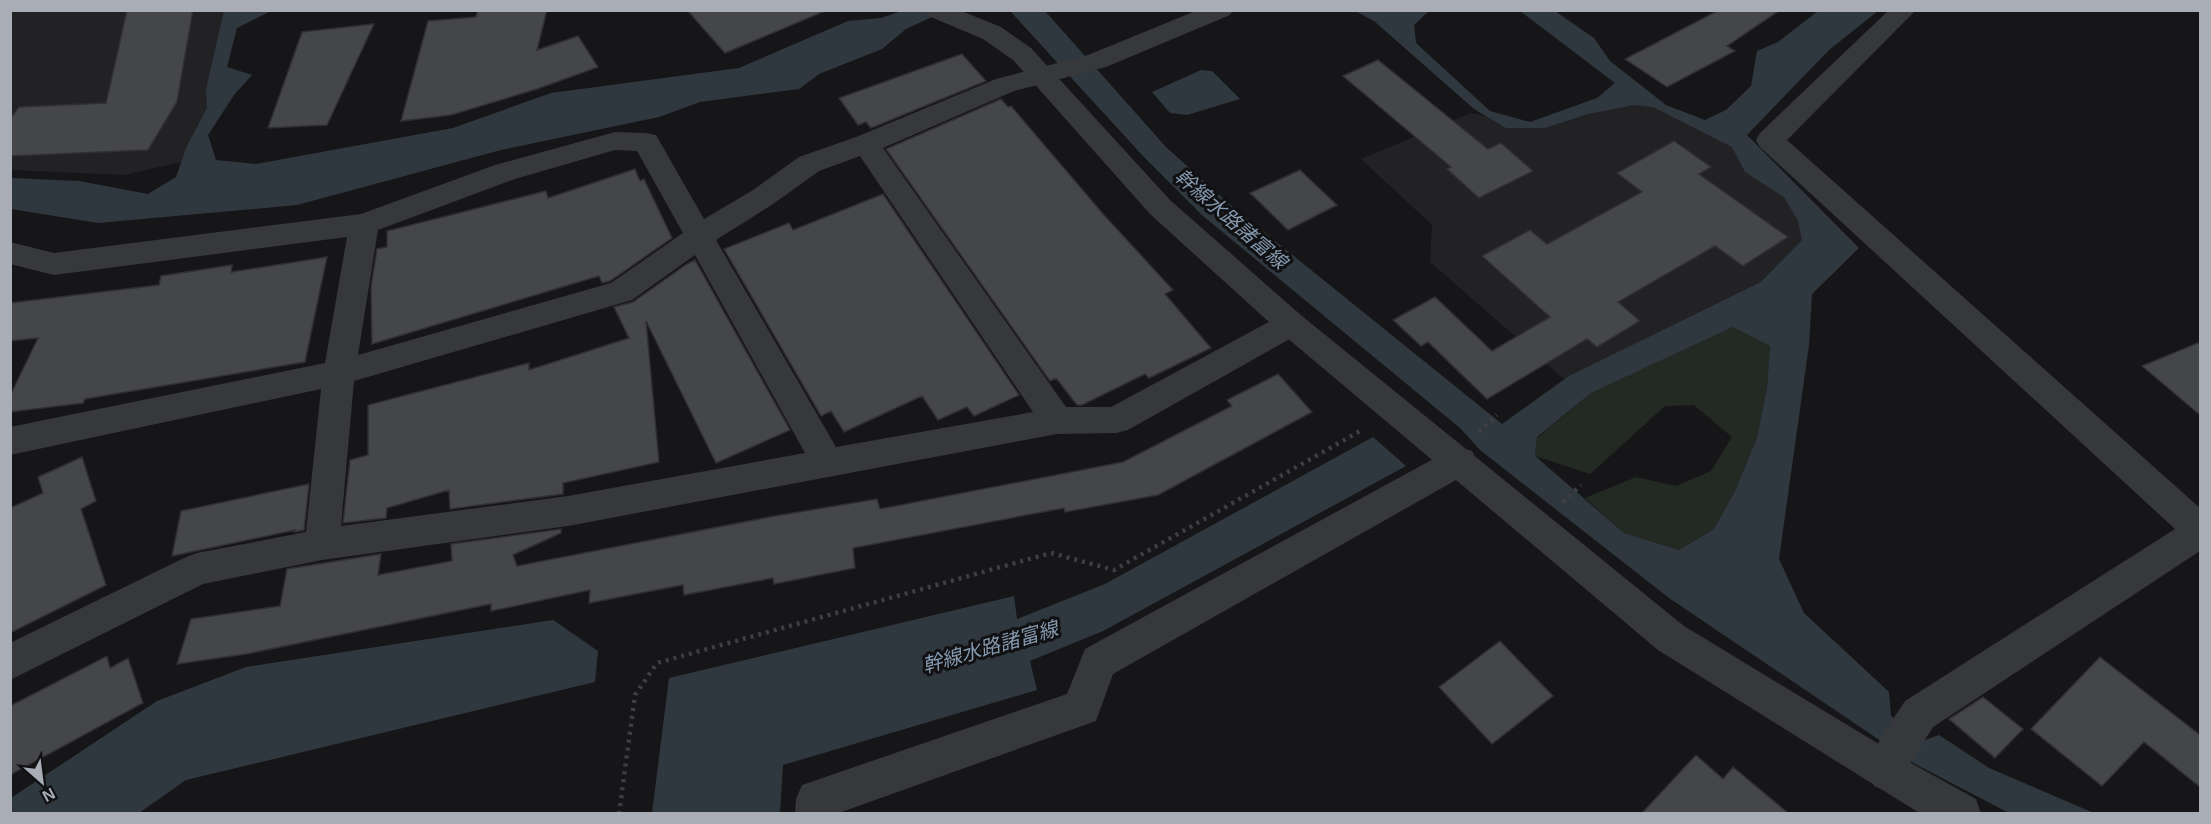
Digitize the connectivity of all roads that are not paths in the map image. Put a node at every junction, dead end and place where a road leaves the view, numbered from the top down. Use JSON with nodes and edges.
{"nodes":[{"id":1,"x":1221,"y":10,"type":"edge"},
{"id":2,"x":1904,"y":10,"type":"edge"},
{"id":3,"x":944,"y":13,"type":"edge"},
{"id":4,"x":1042,"y":77,"type":"junction"},
{"id":5,"x":866,"y":144,"type":"junction"},
{"id":6,"x":364,"y":224,"type":"junction"},
{"id":7,"x":701,"y":235,"type":"junction"},
{"id":8,"x":10,"y":253,"type":"edge"},
{"id":9,"x":1291,"y":324,"type":"junction"},
{"id":10,"x":339,"y":373,"type":"junction"},
{"id":11,"x":1057,"y":421,"type":"junction"},
{"id":12,"x":10,"y":441,"type":"edge"},
{"id":13,"x":827,"y":462,"type":"junction"},
{"id":14,"x":1460,"y":462,"type":"junction"},
{"id":15,"x":2200,"y":531,"type":"edge"},
{"id":16,"x":322,"y":544,"type":"junction"},
{"id":17,"x":10,"y":662,"type":"edge"},
{"id":18,"x":1891,"y":763,"type":"junction"},
{"id":19,"x":815,"y":813,"type":"edge"},
{"id":20,"x":1961,"y":813,"type":"edge"}],
"edges":[{"from":1,"to":4,"type":"street"},
{"from":2,"to":15,"type":"street"},
{"from":3,"to":4,"type":"street"},
{"from":4,"to":5,"type":"street"},
{"from":4,"to":9,"type":"street"},
{"from":5,"to":7,"type":"street"},
{"from":5,"to":11,"type":"street"},
{"from":6,"to":7,"type":"street"},
{"from":6,"to":8,"type":"street"},
{"from":6,"to":10,"type":"street"},
{"from":7,"to":10,"type":"street"},
{"from":7,"to":13,"type":"street"},
{"from":9,"to":11,"type":"street"},
{"from":9,"to":14,"type":"street"},
{"from":10,"to":12,"type":"street"},
{"from":10,"to":16,"type":"street"},
{"from":11,"to":13,"type":"street"},
{"from":13,"to":16,"type":"street"},
{"from":14,"to":18,"type":"street"},
{"from":14,"to":19,"type":"street"},
{"from":15,"to":18,"type":"street"},
{"from":16,"to":17,"type":"street"},
{"from":18,"to":20,"type":"street"}]}
